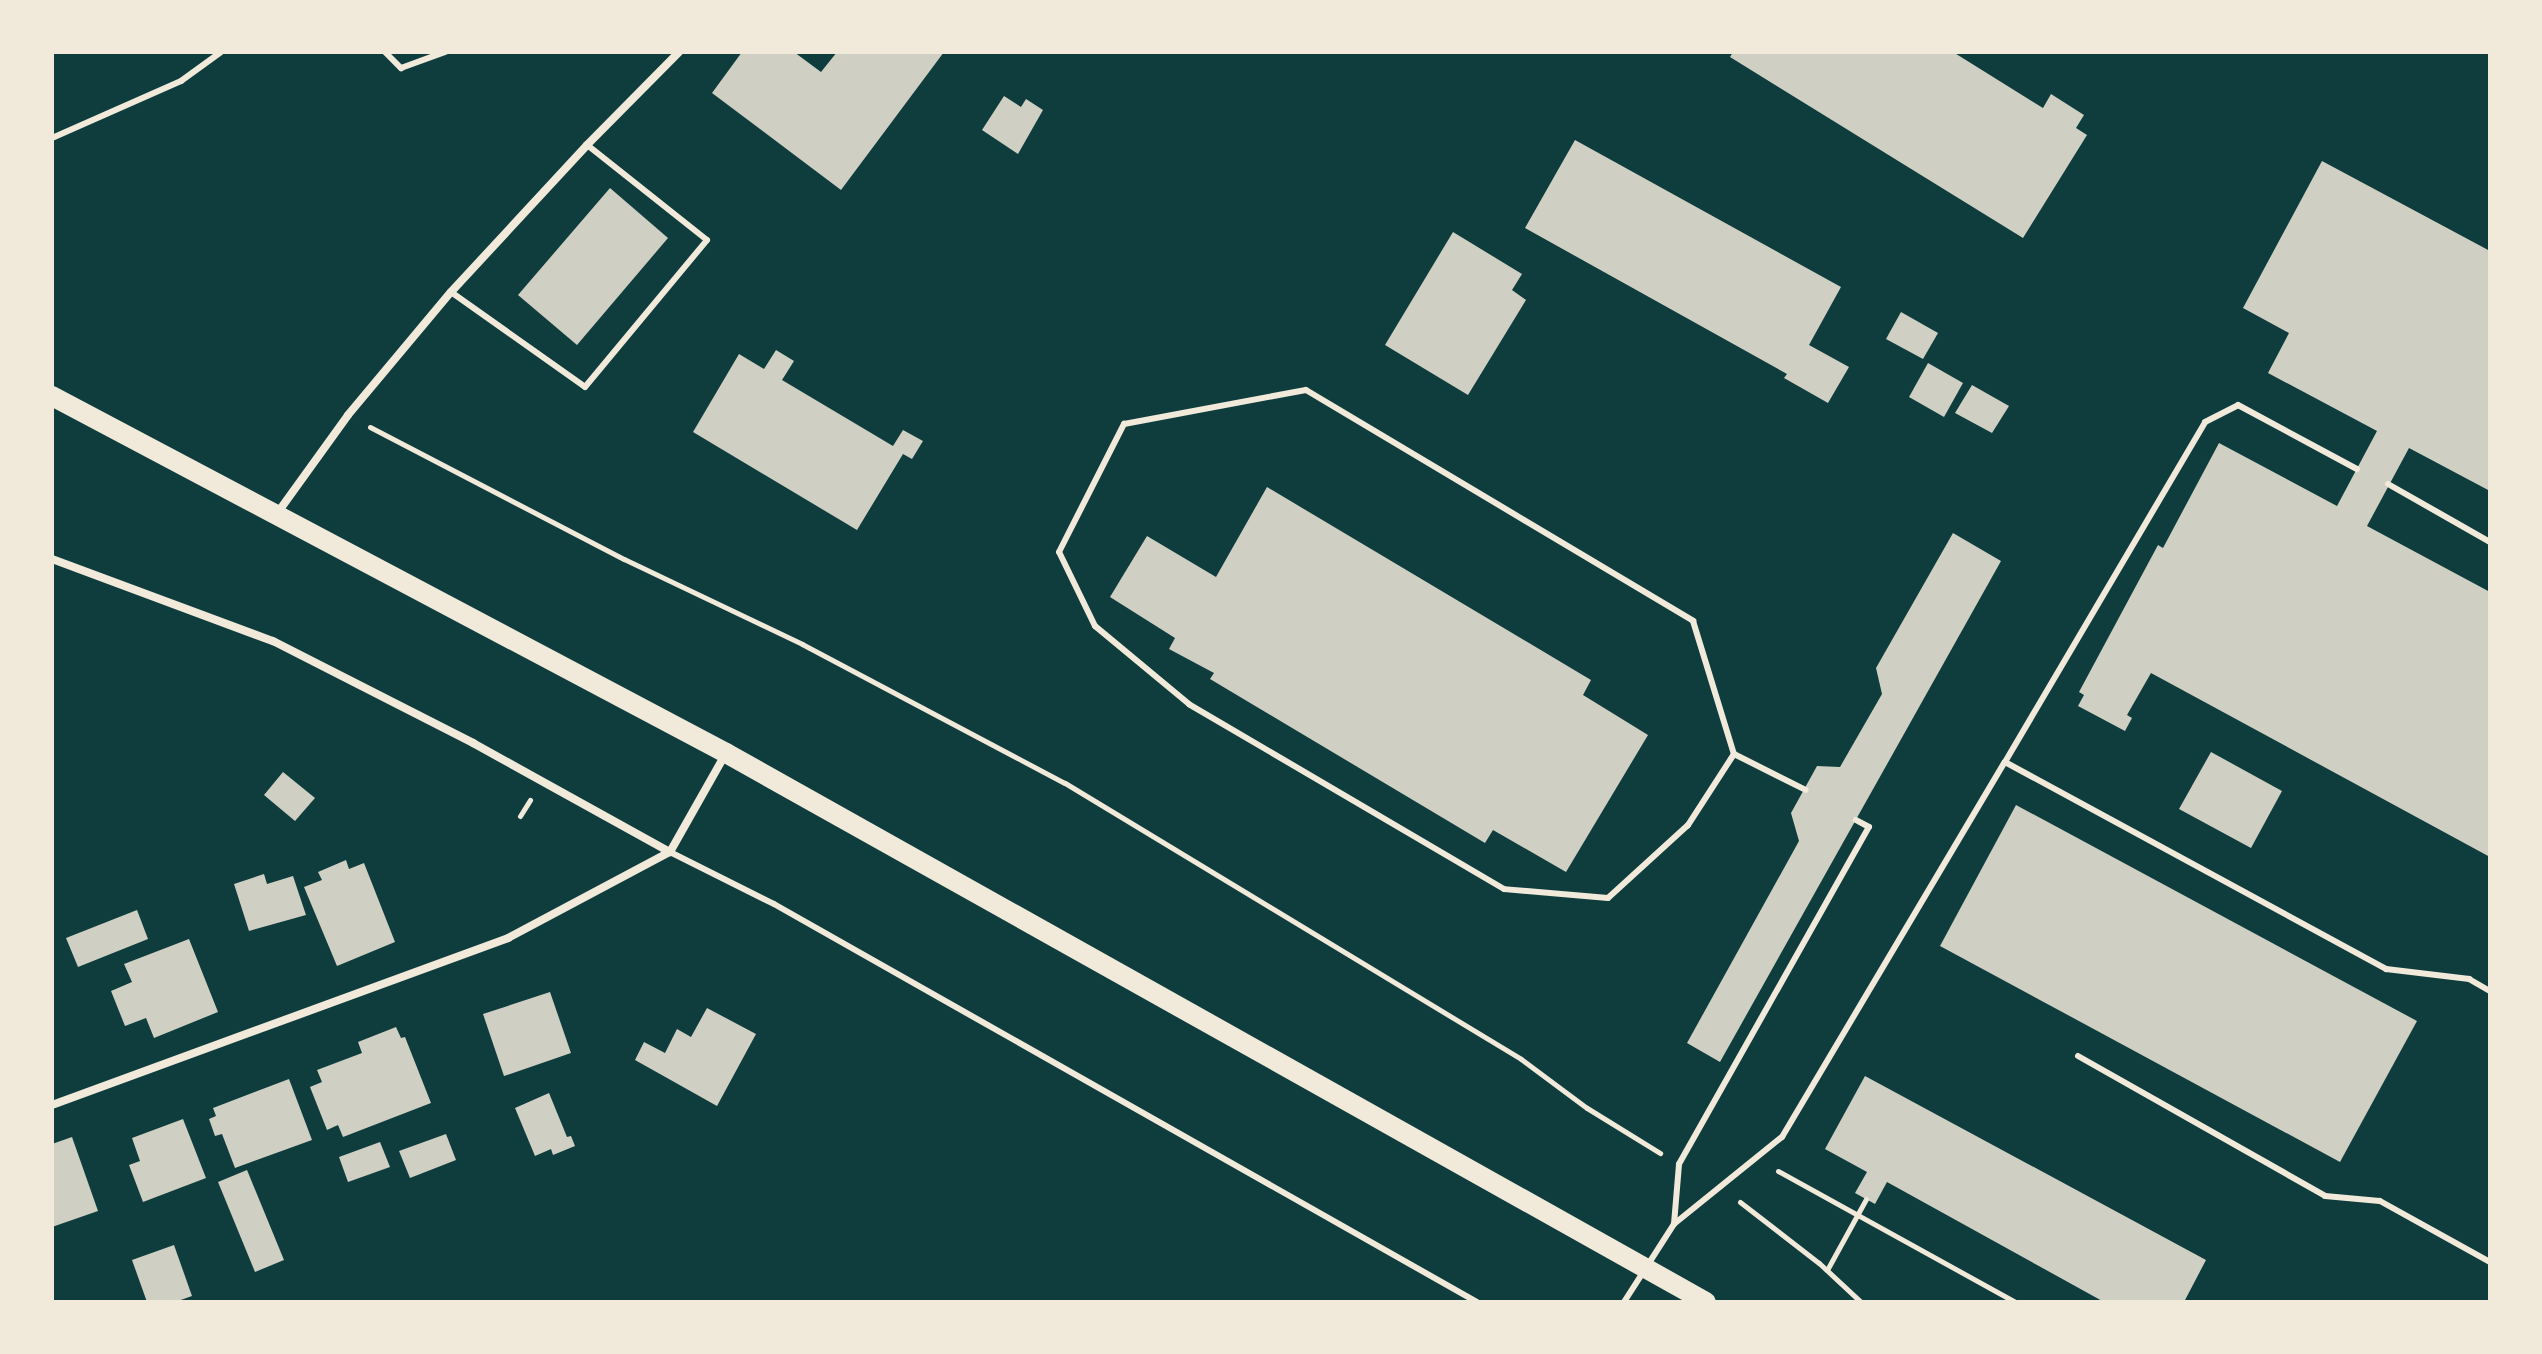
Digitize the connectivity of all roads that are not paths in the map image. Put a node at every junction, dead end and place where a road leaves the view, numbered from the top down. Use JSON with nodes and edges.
{"nodes":[{"id":1,"x":221,"y":52,"type":"edge"},
{"id":2,"x":385,"y":52,"type":"edge"},
{"id":3,"x":445,"y":52,"type":"edge"},
{"id":4,"x":679,"y":52,"type":"edge"},
{"id":5,"x":52,"y":138,"type":"edge"},
{"id":6,"x":587,"y":145,"type":"junction"},
{"id":7,"x":451,"y":292,"type":"junction"},
{"id":8,"x":52,"y":396,"type":"edge"},
{"id":9,"x":2357,"y":469,"type":"dead end"},
{"id":10,"x":2388,"y":484,"type":"dead end"},
{"id":11,"x":275,"y":516,"type":"junction"},
{"id":12,"x":2490,"y":542,"type":"edge"},
{"id":13,"x":52,"y":559,"type":"edge"},
{"id":14,"x":726,"y":753,"type":"junction"},
{"id":15,"x":1734,"y":754,"type":"junction"},
{"id":16,"x":2005,"y":762,"type":"junction"},
{"id":17,"x":1806,"y":790,"type":"dead end"},
{"id":18,"x":1856,"y":820,"type":"dead end"},
{"id":19,"x":670,"y":852,"type":"junction"},
{"id":20,"x":2490,"y":991,"type":"edge"},
{"id":21,"x":2078,"y":1056,"type":"dead end"},
{"id":22,"x":52,"y":1105,"type":"edge"},
{"id":23,"x":1674,"y":1224,"type":"junction"},
{"id":24,"x":2490,"y":1262,"type":"edge"},
{"id":25,"x":1643,"y":1267,"type":"junction"},
{"id":26,"x":1477,"y":1302,"type":"edge"},
{"id":27,"x":1624,"y":1302,"type":"edge"},
{"id":28,"x":1706,"y":1302,"type":"edge"}],
"edges":[{"from":1,"to":5,"type":"lane"},
{"from":2,"to":3,"type":"lane"},
{"from":4,"to":6,"type":"street"},
{"from":6,"to":7,"type":"street"},
{"from":6,"to":7,"type":"lane"},
{"from":7,"to":11,"type":"street"},
{"from":8,"to":11,"type":"main road"},
{"from":9,"to":16,"type":"lane"},
{"from":10,"to":12,"type":"lane"},
{"from":11,"to":14,"type":"main road"},
{"from":13,"to":19,"type":"street"},
{"from":14,"to":19,"type":"street"},
{"from":14,"to":25,"type":"main road"},
{"from":15,"to":15,"type":"lane"},
{"from":15,"to":17,"type":"lane"},
{"from":16,"to":20,"type":"lane"},
{"from":16,"to":23,"type":"lane"},
{"from":18,"to":23,"type":"lane"},
{"from":19,"to":22,"type":"street"},
{"from":19,"to":26,"type":"lane"},
{"from":21,"to":24,"type":"lane"},
{"from":23,"to":25,"type":"lane"},
{"from":25,"to":27,"type":"lane"},
{"from":25,"to":28,"type":"main road"}]}
